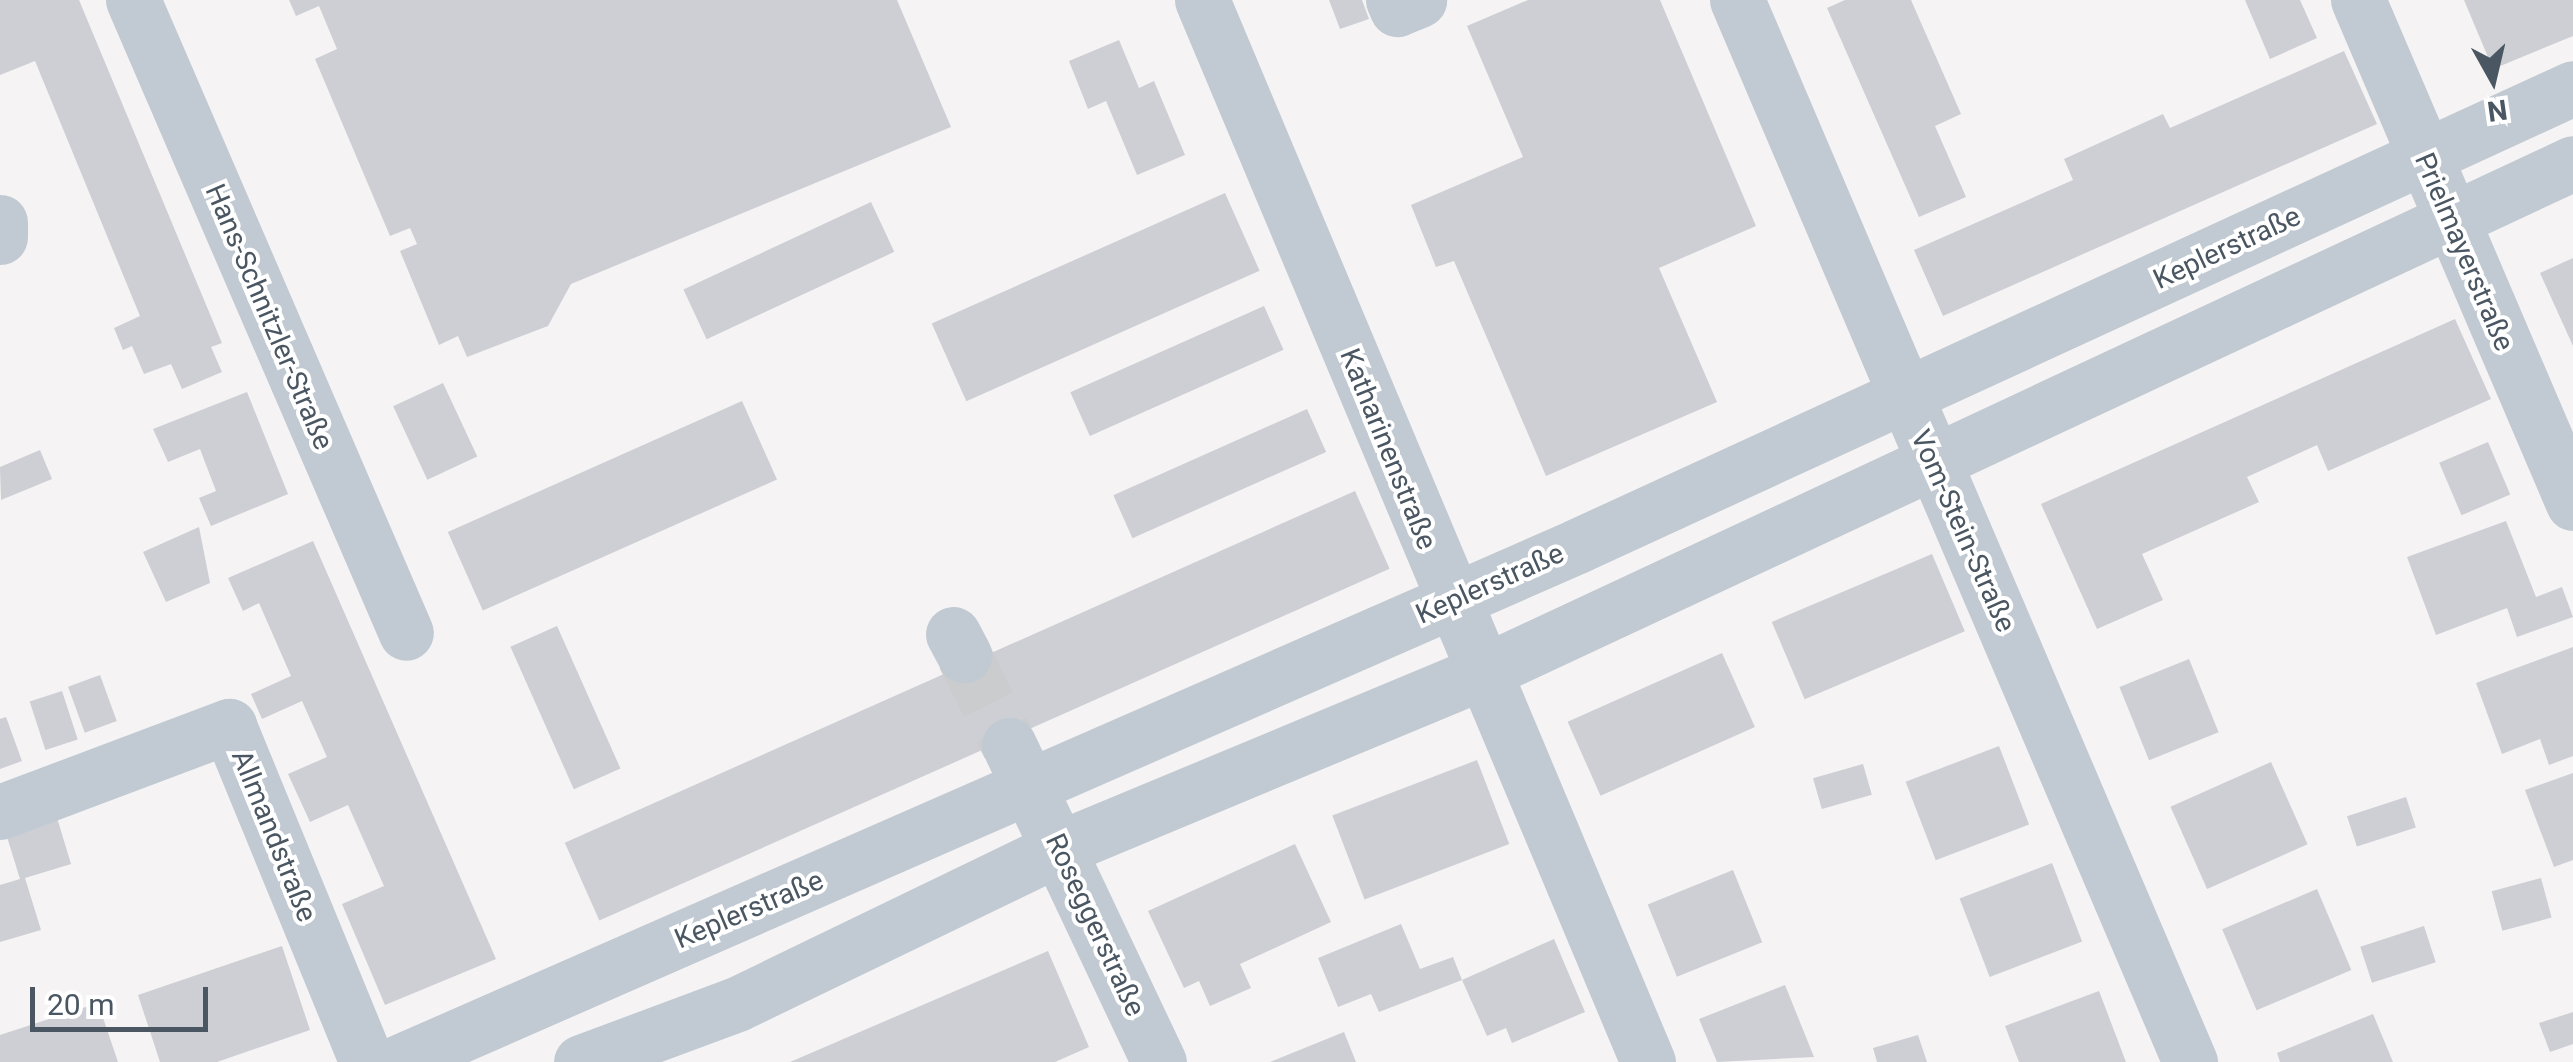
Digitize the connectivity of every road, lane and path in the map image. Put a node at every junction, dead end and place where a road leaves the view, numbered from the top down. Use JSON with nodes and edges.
{"nodes":[{"id":1,"x":133,"y":0,"type":"edge"},
{"id":2,"x":1202,"y":0,"type":"edge"},
{"id":3,"x":1393,"y":0,"type":"edge"},
{"id":4,"x":1419,"y":0,"type":"edge"},
{"id":5,"x":1737,"y":0,"type":"edge"},
{"id":6,"x":2358,"y":0,"type":"edge"},
{"id":7,"x":2573,"y":88,"type":"edge"},
{"id":8,"x":2422,"y":154,"type":"junction"},
{"id":9,"x":2573,"y":164,"type":"edge"},
{"id":10,"x":2450,"y":222,"type":"junction"},
{"id":11,"x":1906,"y":398,"type":"junction"},
{"id":12,"x":1930,"y":462,"type":"junction"},
{"id":13,"x":2573,"y":503,"type":"edge"},
{"id":14,"x":1452,"y":601,"type":"junction"},
{"id":15,"x":406,"y":633,"type":"dead end"},
{"id":16,"x":1481,"y":673,"type":"junction"},
{"id":17,"x":1019,"y":767,"type":"junction"},
{"id":18,"x":0,"y":812,"type":"edge"},
{"id":19,"x":1060,"y":848,"type":"junction"},
{"id":20,"x":367,"y":1062,"type":"edge"},
{"id":21,"x":399,"y":1062,"type":"edge"},
{"id":22,"x":581,"y":1062,"type":"edge"},
{"id":23,"x":1159,"y":1062,"type":"edge"},
{"id":24,"x":1648,"y":1062,"type":"edge"},
{"id":25,"x":2190,"y":1062,"type":"edge"}],
"edges":[{"from":1,"to":15,"type":"street","name":"Hans-Schnitzler-Straße"},
{"from":2,"to":14,"type":"street","name":"Katharinenstraße"},
{"from":3,"to":4,"type":"street"},
{"from":5,"to":11,"type":"street","name":"Vom-Stein-Straße"},
{"from":6,"to":8,"type":"street","name":"Prielmayerstraße"},
{"from":7,"to":8,"type":"street","name":"Keplerstraße"},
{"from":8,"to":10,"type":"street","name":"Prielmayerstraße"},
{"from":8,"to":11,"type":"street","name":"Keplerstraße"},
{"from":9,"to":10,"type":"street"},
{"from":10,"to":12,"type":"street"},
{"from":10,"to":13,"type":"street","name":"Prielmayerstraße"},
{"from":11,"to":12,"type":"street","name":"Vom-Stein-Straße"},
{"from":11,"to":14,"type":"street","name":"Keplerstraße"},
{"from":12,"to":16,"type":"street"},
{"from":12,"to":25,"type":"street","name":"Vom-Stein-Straße"},
{"from":14,"to":16,"type":"street","name":"Katharinenstraße"},
{"from":14,"to":17,"type":"street","name":"Keplerstraße"},
{"from":16,"to":19,"type":"street"},
{"from":16,"to":24,"type":"street","name":"Katharinenstraße"},
{"from":17,"to":19,"type":"street","name":"Roseggerstraße"},
{"from":17,"to":21,"type":"street","name":"Keplerstraße"},
{"from":18,"to":20,"type":"street","name":"Allmandstraße"},
{"from":19,"to":22,"type":"street"},
{"from":19,"to":23,"type":"street","name":"Roseggerstraße"}]}
